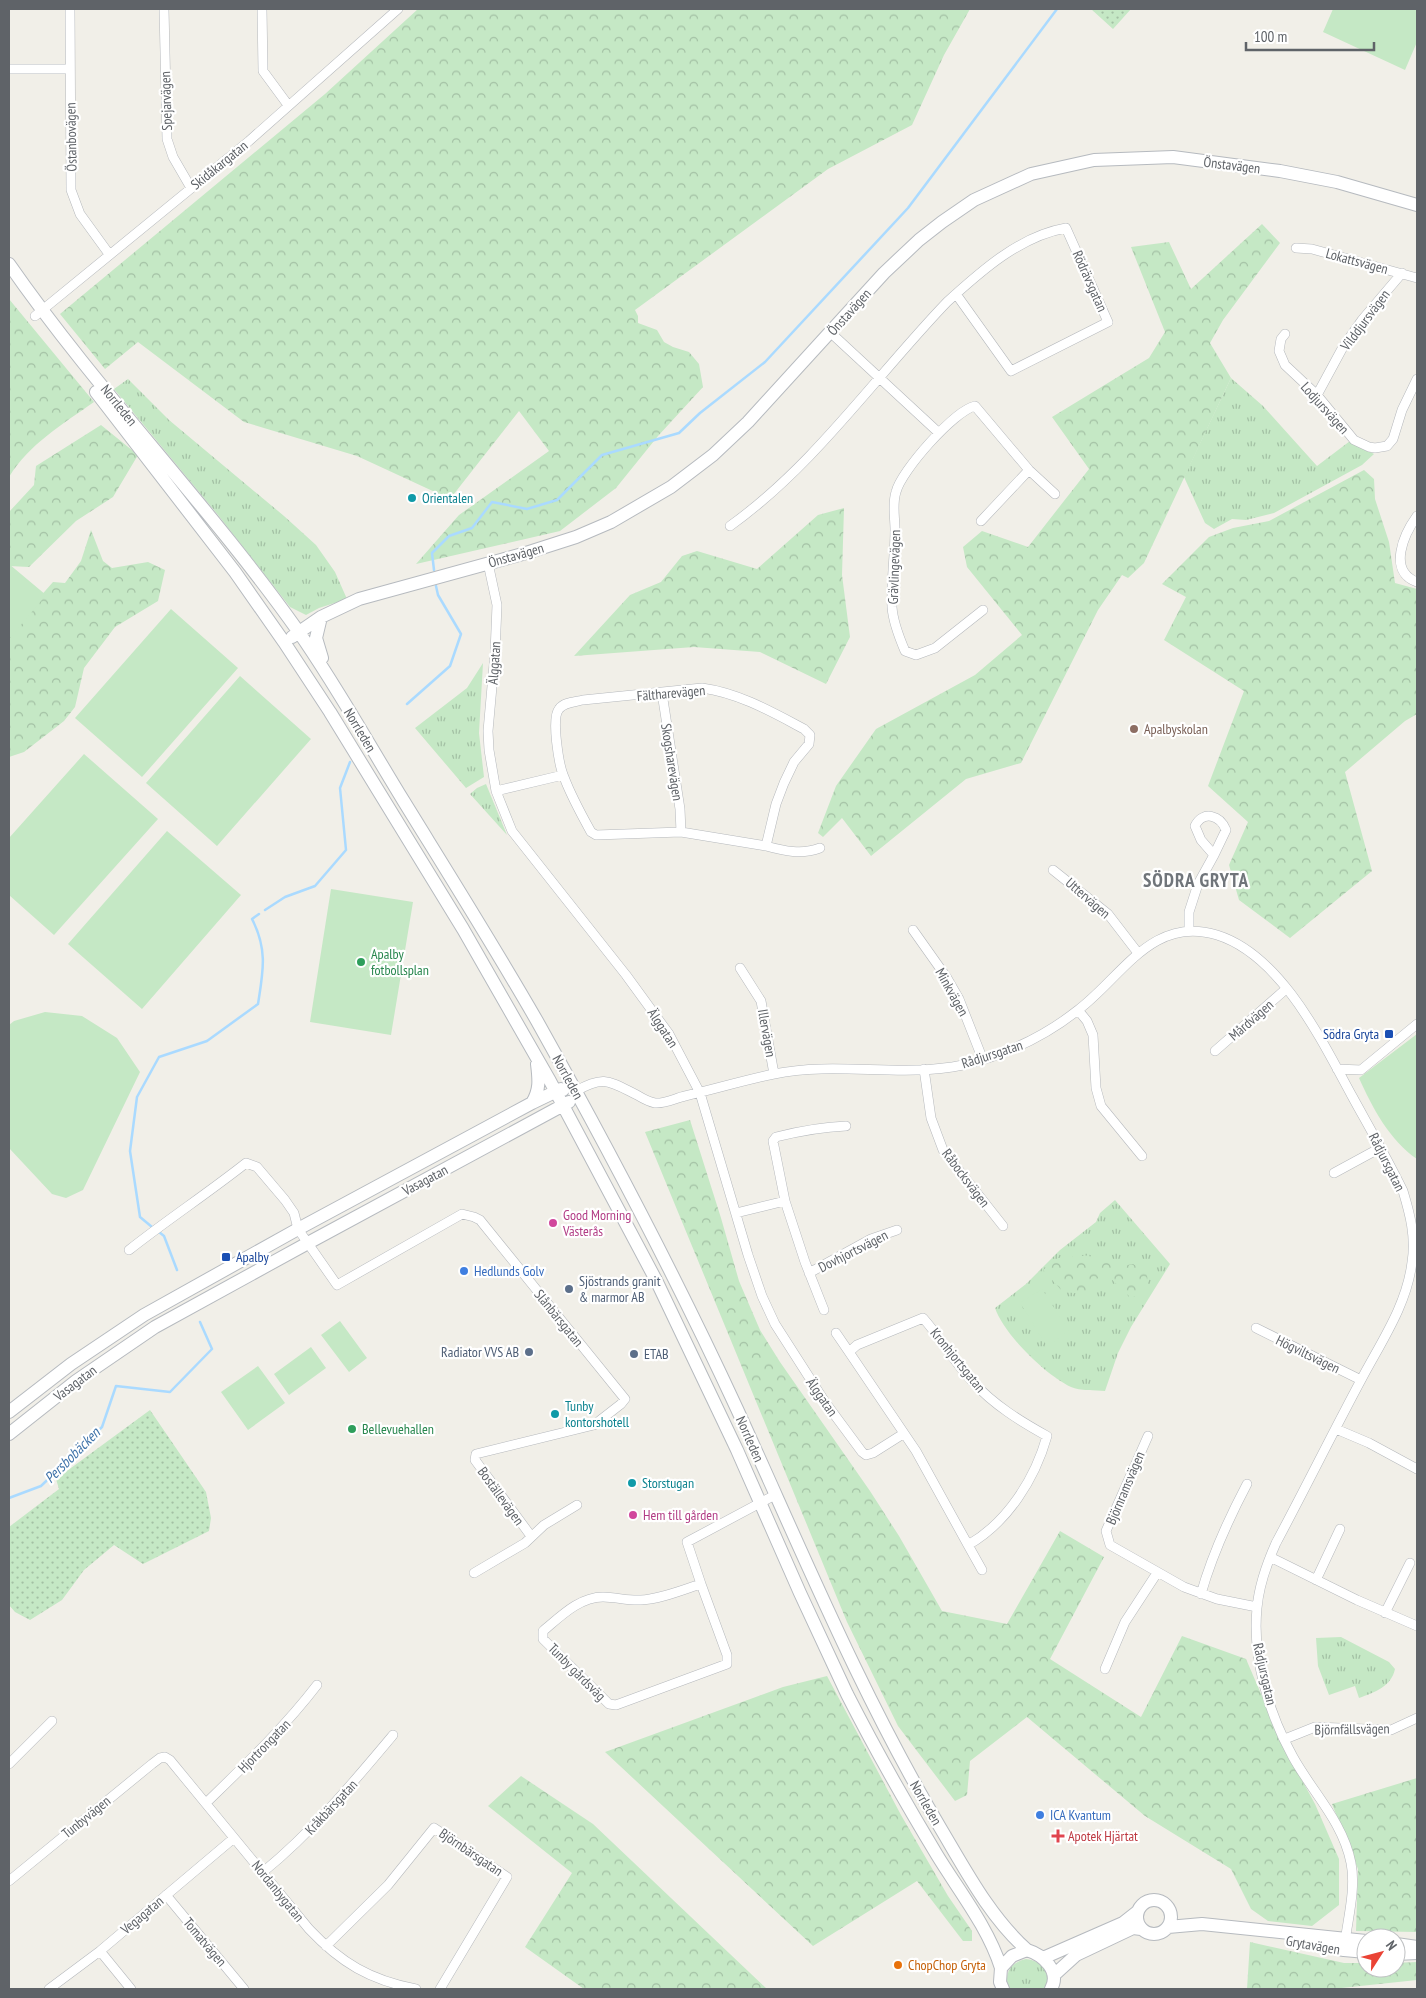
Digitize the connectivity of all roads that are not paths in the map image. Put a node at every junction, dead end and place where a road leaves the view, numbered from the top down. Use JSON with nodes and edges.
{"nodes":[{"id":1,"x":70,"y":9,"type":"edge"},
{"id":2,"x":164,"y":9,"type":"edge"},
{"id":3,"x":262,"y":9,"type":"edge"},
{"id":4,"x":398,"y":9,"type":"edge"},
{"id":5,"x":9,"y":69,"type":"edge"},
{"id":6,"x":70,"y":69,"type":"junction"},
{"id":7,"x":288,"y":105,"type":"junction"},
{"id":8,"x":191,"y":188,"type":"junction"},
{"id":9,"x":1417,"y":205,"type":"edge"},
{"id":10,"x":1296,"y":248,"type":"dead end"},
{"id":11,"x":109,"y":254,"type":"junction"},
{"id":12,"x":9,"y":264,"type":"edge"},
{"id":13,"x":1402,"y":273,"type":"junction"},
{"id":14,"x":1417,"y":278,"type":"edge"},
{"id":15,"x":9,"y":279,"type":"edge"},
{"id":16,"x":956,"y":294,"type":"junction"},
{"id":17,"x":38,"y":313,"type":"junction"},
{"id":18,"x":831,"y":333,"type":"junction"},
{"id":19,"x":1285,"y":334,"type":"dead end"},
{"id":20,"x":880,"y":376,"type":"junction"},
{"id":21,"x":1417,"y":378,"type":"edge"},
{"id":22,"x":1317,"y":395,"type":"junction"},
{"id":23,"x":939,"y":433,"type":"junction"},
{"id":24,"x":1029,"y":470,"type":"junction"},
{"id":25,"x":1055,"y":494,"type":"dead end"},
{"id":26,"x":1417,"y":516,"type":"edge"},
{"id":27,"x":981,"y":521,"type":"dead end"},
{"id":28,"x":730,"y":526,"type":"dead end"},
{"id":29,"x":488,"y":563,"type":"junction"},
{"id":30,"x":1417,"y":582,"type":"edge"},
{"id":31,"x":983,"y":610,"type":"dead end"},
{"id":32,"x":284,"y":613,"type":"junction"},
{"id":33,"x":321,"y":617,"type":"junction"},
{"id":34,"x":299,"y":633,"type":"junction"},
{"id":35,"x":284,"y":642,"type":"junction"},
{"id":36,"x":329,"y":679,"type":"junction"},
{"id":37,"x":662,"y":693,"type":"junction"},
{"id":38,"x":563,"y":774,"type":"junction"},
{"id":39,"x":496,"y":791,"type":"junction"},
{"id":40,"x":681,"y":832,"type":"junction"},
{"id":41,"x":766,"y":846,"type":"junction"},
{"id":42,"x":820,"y":848,"type":"dead end"},
{"id":43,"x":1214,"y":855,"type":"dead end"},
{"id":44,"x":1053,"y":870,"type":"dead end"},
{"id":45,"x":912,"y":930,"type":"dead end"},
{"id":46,"x":1189,"y":931,"type":"junction"},
{"id":47,"x":1138,"y":953,"type":"junction"},
{"id":48,"x":740,"y":968,"type":"dead end"},
{"id":49,"x":1286,"y":989,"type":"junction"},
{"id":50,"x":1078,"y":1010,"type":"junction"},
{"id":51,"x":1417,"y":1024,"type":"edge"},
{"id":52,"x":1215,"y":1051,"type":"dead end"},
{"id":53,"x":536,"y":1057,"type":"junction"},
{"id":54,"x":982,"y":1060,"type":"junction"},
{"id":55,"x":924,"y":1069,"type":"junction"},
{"id":56,"x":1337,"y":1069,"type":"junction"},
{"id":57,"x":774,"y":1074,"type":"junction"},
{"id":58,"x":576,"y":1091,"type":"junction"},
{"id":59,"x":556,"y":1092,"type":"junction"},
{"id":60,"x":700,"y":1093,"type":"junction"},
{"id":61,"x":532,"y":1103,"type":"junction"},
{"id":62,"x":563,"y":1106,"type":"junction"},
{"id":63,"x":540,"y":1119,"type":"junction"},
{"id":64,"x":571,"y":1121,"type":"junction"},
{"id":65,"x":846,"y":1126,"type":"dead end"},
{"id":66,"x":1380,"y":1148,"type":"junction"},
{"id":67,"x":1142,"y":1156,"type":"dead end"},
{"id":68,"x":1334,"y":1172,"type":"dead end"},
{"id":69,"x":785,"y":1201,"type":"junction"},
{"id":70,"x":736,"y":1213,"type":"junction"},
{"id":71,"x":1003,"y":1226,"type":"dead end"},
{"id":72,"x":298,"y":1229,"type":"junction"},
{"id":73,"x":897,"y":1230,"type":"dead end"},
{"id":74,"x":308,"y":1243,"type":"junction"},
{"id":75,"x":129,"y":1250,"type":"dead end"},
{"id":76,"x":809,"y":1273,"type":"junction"},
{"id":77,"x":1413,"y":1282,"type":"edge"},
{"id":78,"x":824,"y":1310,"type":"dead end"},
{"id":79,"x":1256,"y":1328,"type":"dead end"},
{"id":80,"x":836,"y":1333,"type":"dead end"},
{"id":81,"x":849,"y":1352,"type":"junction"},
{"id":82,"x":1361,"y":1380,"type":"junction"},
{"id":83,"x":9,"y":1412,"type":"edge"},
{"id":84,"x":1336,"y":1429,"type":"junction"},
{"id":85,"x":9,"y":1434,"type":"edge"},
{"id":86,"x":904,"y":1434,"type":"junction"},
{"id":87,"x":1148,"y":1436,"type":"dead end"},
{"id":88,"x":476,"y":1454,"type":"joint"},
{"id":89,"x":1417,"y":1469,"type":"edge"},
{"id":90,"x":1247,"y":1484,"type":"dead end"},
{"id":91,"x":775,"y":1495,"type":"junction"},
{"id":92,"x":761,"y":1503,"type":"junction"},
{"id":93,"x":577,"y":1505,"type":"dead end"},
{"id":94,"x":1340,"y":1529,"type":"dead end"},
{"id":95,"x":531,"y":1536,"type":"junction"},
{"id":96,"x":968,"y":1545,"type":"junction"},
{"id":97,"x":1270,"y":1557,"type":"junction"},
{"id":98,"x":1410,"y":1563,"type":"dead end"},
{"id":99,"x":982,"y":1570,"type":"dead end"},
{"id":100,"x":474,"y":1573,"type":"dead end"},
{"id":101,"x":1157,"y":1573,"type":"junction"},
{"id":102,"x":1316,"y":1580,"type":"junction"},
{"id":103,"x":701,"y":1584,"type":"junction"},
{"id":104,"x":1201,"y":1594,"type":"junction"},
{"id":105,"x":1257,"y":1607,"type":"junction"},
{"id":106,"x":1385,"y":1613,"type":"junction"},
{"id":107,"x":1417,"y":1626,"type":"edge"},
{"id":108,"x":1105,"y":1669,"type":"dead end"},
{"id":109,"x":317,"y":1685,"type":"dead end"},
{"id":110,"x":1417,"y":1718,"type":"edge"},
{"id":111,"x":52,"y":1721,"type":"dead end"},
{"id":112,"x":392,"y":1735,"type":"dead end"},
{"id":113,"x":1285,"y":1739,"type":"junction"},
{"id":114,"x":165,"y":1757,"type":"joint"},
{"id":115,"x":9,"y":1764,"type":"edge"},
{"id":116,"x":206,"y":1802,"type":"junction"},
{"id":117,"x":234,"y":1838,"type":"junction"},
{"id":118,"x":263,"y":1872,"type":"junction"},
{"id":119,"x":9,"y":1881,"type":"edge"},
{"id":120,"x":166,"y":1896,"type":"junction"},
{"id":121,"x":1137,"y":1912,"type":"junction"},
{"id":122,"x":1172,"y":1913,"type":"junction"},
{"id":123,"x":1202,"y":1924,"type":"junction"},
{"id":124,"x":1168,"y":1927,"type":"junction"},
{"id":125,"x":1141,"y":1929,"type":"junction"},
{"id":126,"x":1356,"y":1943,"type":"edge"},
{"id":127,"x":1345,"y":1945,"type":"junction"},
{"id":128,"x":326,"y":1946,"type":"junction"},
{"id":129,"x":1356,"y":1949,"type":"edge"},
{"id":130,"x":1027,"y":1950,"type":"junction"},
{"id":131,"x":100,"y":1951,"type":"junction"},
{"id":132,"x":1043,"y":1958,"type":"junction"},
{"id":133,"x":1001,"y":1968,"type":"junction"},
{"id":134,"x":1054,"y":1984,"type":"edge"},
{"id":135,"x":49,"y":1989,"type":"edge"},
{"id":136,"x":131,"y":1989,"type":"edge"},
{"id":137,"x":244,"y":1989,"type":"edge"},
{"id":138,"x":416,"y":1989,"type":"edge"},
{"id":139,"x":440,"y":1989,"type":"edge"},
{"id":140,"x":1002,"y":1989,"type":"edge"}],
"edges":[{"from":1,"to":6,"type":"street","name":"Östanbovägen"},
{"from":2,"to":8,"type":"street","name":"Spejarvägen"},
{"from":3,"to":7,"type":"street"},
{"from":4,"to":7,"type":"street","name":"Skidåkargatan"},
{"from":5,"to":6,"type":"street"},
{"from":6,"to":11,"type":"street","name":"Östanbovägen"},
{"from":7,"to":8,"type":"street","name":"Skidåkargatan"},
{"from":8,"to":11,"type":"street","name":"Skidåkargatan"},
{"from":9,"to":18,"type":"main road","name":"Önstavägen"},
{"from":10,"to":13,"type":"street","name":"Lokattsvägen"},
{"from":11,"to":17,"type":"street","name":"Skidåkargatan"},
{"from":12,"to":17,"type":"main road","name":"Norrleden"},
{"from":13,"to":14,"type":"street","name":"Lokattsvägen"},
{"from":13,"to":22,"type":"street","name":"Vilddjursvägen"},
{"from":15,"to":17,"type":"main road","name":"Norrleden"},
{"from":16,"to":16,"type":"street","name":"Rödrävsgatan"},
{"from":16,"to":20,"type":"street","name":"Rödrävsgatan"},
{"from":17,"to":32,"type":"main road","name":"Norrleden"},
{"from":17,"to":35,"type":"main road","name":"Norrleden"},
{"from":18,"to":20,"type":"street"},
{"from":18,"to":29,"type":"main road","name":"Önstavägen"},
{"from":19,"to":22,"type":"street","name":"Lodjursvägen"},
{"from":20,"to":23,"type":"street"},
{"from":20,"to":28,"type":"street","name":"Rödrävsgatan"},
{"from":21,"to":22,"type":"street","name":"Lodjursvägen"},
{"from":23,"to":24,"type":"street","name":"Grävlingevägen"},
{"from":23,"to":31,"type":"street","name":"Grävlingevägen"},
{"from":24,"to":25,"type":"street","name":"Grävlingevägen"},
{"from":24,"to":27,"type":"street"},
{"from":26,"to":30,"type":"street"},
{"from":29,"to":33,"type":"main road","name":"Önstavägen"},
{"from":29,"to":39,"type":"street","name":"Älggatan"},
{"from":32,"to":33,"type":"main road"},
{"from":32,"to":34,"type":"main road","name":"Norrleden"},
{"from":33,"to":34,"type":"main road"},
{"from":33,"to":36,"type":"main road"},
{"from":34,"to":35,"type":"main road"},
{"from":34,"to":36,"type":"main road","name":"Norrleden"},
{"from":35,"to":53,"type":"main road","name":"Norrleden"},
{"from":36,"to":58,"type":"main road","name":"Norrleden"},
{"from":37,"to":38,"type":"street","name":"Fältharevägen"},
{"from":37,"to":40,"type":"street","name":"Skogsharevägen"},
{"from":37,"to":41,"type":"street","name":"Fältharevägen"},
{"from":38,"to":39,"type":"street"},
{"from":38,"to":40,"type":"street","name":"Fältharevägen"},
{"from":39,"to":60,"type":"street","name":"Älggatan"},
{"from":40,"to":41,"type":"street","name":"Fältharevägen"},
{"from":41,"to":42,"type":"street","name":"Fältharevägen"},
{"from":43,"to":46,"type":"street"},
{"from":44,"to":47,"type":"street","name":"Uttervägen"},
{"from":45,"to":54,"type":"street","name":"Minkvägen"},
{"from":46,"to":47,"type":"street","name":"Rådjursgatan"},
{"from":46,"to":49,"type":"street","name":"Rådjursgatan"},
{"from":47,"to":50,"type":"street","name":"Rådjursgatan"},
{"from":48,"to":57,"type":"street","name":"Illervägen"},
{"from":49,"to":52,"type":"street","name":"Mårdvägen"},
{"from":49,"to":56,"type":"street","name":"Rådjursgatan"},
{"from":50,"to":54,"type":"street","name":"Rådjursgatan"},
{"from":50,"to":67,"type":"street"},
{"from":51,"to":56,"type":"street"},
{"from":53,"to":59,"type":"main road","name":"Norrleden"},
{"from":53,"to":61,"type":"main road"},
{"from":54,"to":55,"type":"street","name":"Rådjursgatan"},
{"from":55,"to":57,"type":"street","name":"Rådjursgatan"},
{"from":55,"to":71,"type":"street","name":"Råbocksvägen"},
{"from":56,"to":66,"type":"street","name":"Rådjursgatan"},
{"from":57,"to":60,"type":"street","name":"Rådjursgatan"},
{"from":58,"to":59,"type":"main road","name":"Vasagatan"},
{"from":58,"to":60,"type":"street","name":"Rådjursgatan"},
{"from":58,"to":62,"type":"main road","name":"Vasagatan"},
{"from":58,"to":91,"type":"main road","name":"Norrleden"},
{"from":59,"to":61,"type":"main road","name":"Vasagatan"},
{"from":59,"to":62,"type":"main road","name":"Norrleden"},
{"from":60,"to":70,"type":"street","name":"Älggatan"},
{"from":61,"to":72,"type":"main road","name":"Vasagatan"},
{"from":62,"to":63,"type":"main road","name":"Vasagatan"},
{"from":62,"to":64,"type":"main road","name":"Norrleden"},
{"from":63,"to":64,"type":"main road"},
{"from":63,"to":74,"type":"main road","name":"Vasagatan"},
{"from":64,"to":92,"type":"main road","name":"Norrleden"},
{"from":65,"to":69,"type":"street","name":"Dovhjortsvägen"},
{"from":66,"to":68,"type":"street"},
{"from":66,"to":77,"type":"street","name":"Rådjursgatan"},
{"from":69,"to":70,"type":"street"},
{"from":69,"to":76,"type":"street","name":"Dovhjortsvägen"},
{"from":70,"to":86,"type":"street","name":"Älggatan"},
{"from":72,"to":74,"type":"street","name":"Slånbärsgatan"},
{"from":72,"to":75,"type":"street"},
{"from":72,"to":83,"type":"main road","name":"Vasagatan"},
{"from":73,"to":76,"type":"street","name":"Dovhjortsvägen"},
{"from":74,"to":85,"type":"main road","name":"Vasagatan"},
{"from":74,"to":88,"type":"street","name":"Slånbärsgatan"},
{"from":76,"to":78,"type":"street","name":"Dovhjortsvägen"},
{"from":77,"to":82,"type":"street","name":"Rådjursgatan"},
{"from":79,"to":82,"type":"street","name":"Högviltsvägen"},
{"from":80,"to":81,"type":"street"},
{"from":81,"to":86,"type":"street"},
{"from":81,"to":96,"type":"street","name":"Kronhjortsgatan"},
{"from":82,"to":84,"type":"street","name":"Rådjursgatan"},
{"from":84,"to":89,"type":"street"},
{"from":84,"to":97,"type":"street","name":"Rådjursgatan"},
{"from":86,"to":96,"type":"street"},
{"from":87,"to":101,"type":"street","name":"Björnramsvägen"},
{"from":88,"to":95,"type":"street","name":"Boställevägen"},
{"from":90,"to":104,"type":"street"},
{"from":91,"to":92,"type":"street","name":"Tunby gårdsväg"},
{"from":91,"to":130,"type":"main road","name":"Norrleden"},
{"from":92,"to":103,"type":"street","name":"Tunby gårdsväg"},
{"from":92,"to":133,"type":"main road","name":"Norrleden"},
{"from":93,"to":95,"type":"street","name":"Boställevägen"},
{"from":94,"to":102,"type":"street"},
{"from":95,"to":100,"type":"street","name":"Boställevägen"},
{"from":96,"to":99,"type":"street"},
{"from":97,"to":102,"type":"street"},
{"from":97,"to":105,"type":"street","name":"Rådjursgatan"},
{"from":98,"to":106,"type":"street"},
{"from":101,"to":104,"type":"street","name":"Björnramsvägen"},
{"from":101,"to":108,"type":"street"},
{"from":102,"to":106,"type":"street"},
{"from":103,"to":103,"type":"street","name":"Tunby gårdsväg"},
{"from":104,"to":105,"type":"street","name":"Björnramsvägen"},
{"from":105,"to":113,"type":"street","name":"Rådjursgatan"},
{"from":106,"to":107,"type":"street"},
{"from":109,"to":116,"type":"street","name":"Hjortrongatan"},
{"from":110,"to":113,"type":"street","name":"Björnfällsvägen"},
{"from":111,"to":115,"type":"street"},
{"from":112,"to":118,"type":"street","name":"Kråkbärsgatan"},
{"from":113,"to":127,"type":"street","name":"Rådjursgatan"},
{"from":114,"to":116,"type":"street","name":"Nordanbygatan"},
{"from":114,"to":119,"type":"street","name":"Tunbyvägen"},
{"from":116,"to":117,"type":"street","name":"Nordanbygatan"},
{"from":117,"to":118,"type":"street","name":"Nordanbygatan"},
{"from":117,"to":120,"type":"street","name":"Vegagatan"},
{"from":118,"to":128,"type":"street","name":"Nordanbygatan"},
{"from":120,"to":131,"type":"street","name":"Vegagatan"},
{"from":120,"to":137,"type":"street","name":"Tomatvägen"},
{"from":121,"to":122,"type":"main road"},
{"from":121,"to":125,"type":"main road"},
{"from":121,"to":132,"type":"main road"},
{"from":122,"to":123,"type":"main road","name":"Grytavägen"},
{"from":122,"to":124,"type":"main road"},
{"from":123,"to":124,"type":"main road","name":"Grytavägen"},
{"from":123,"to":127,"type":"main road","name":"Grytavägen"},
{"from":124,"to":125,"type":"main road"},
{"from":125,"to":134,"type":"main road"},
{"from":126,"to":127,"type":"main road","name":"Grytavägen"},
{"from":127,"to":129,"type":"main road","name":"Grytavägen"},
{"from":128,"to":138,"type":"street","name":"Nordanbygatan"},
{"from":128,"to":139,"type":"street","name":"Björnbärsgatan"},
{"from":130,"to":132,"type":"main road","name":"Norrleden"},
{"from":130,"to":133,"type":"main road"},
{"from":131,"to":135,"type":"street","name":"Vegagatan"},
{"from":131,"to":136,"type":"street"},
{"from":132,"to":134,"type":"main road"},
{"from":133,"to":140,"type":"main road","name":"Norrleden"}]}
